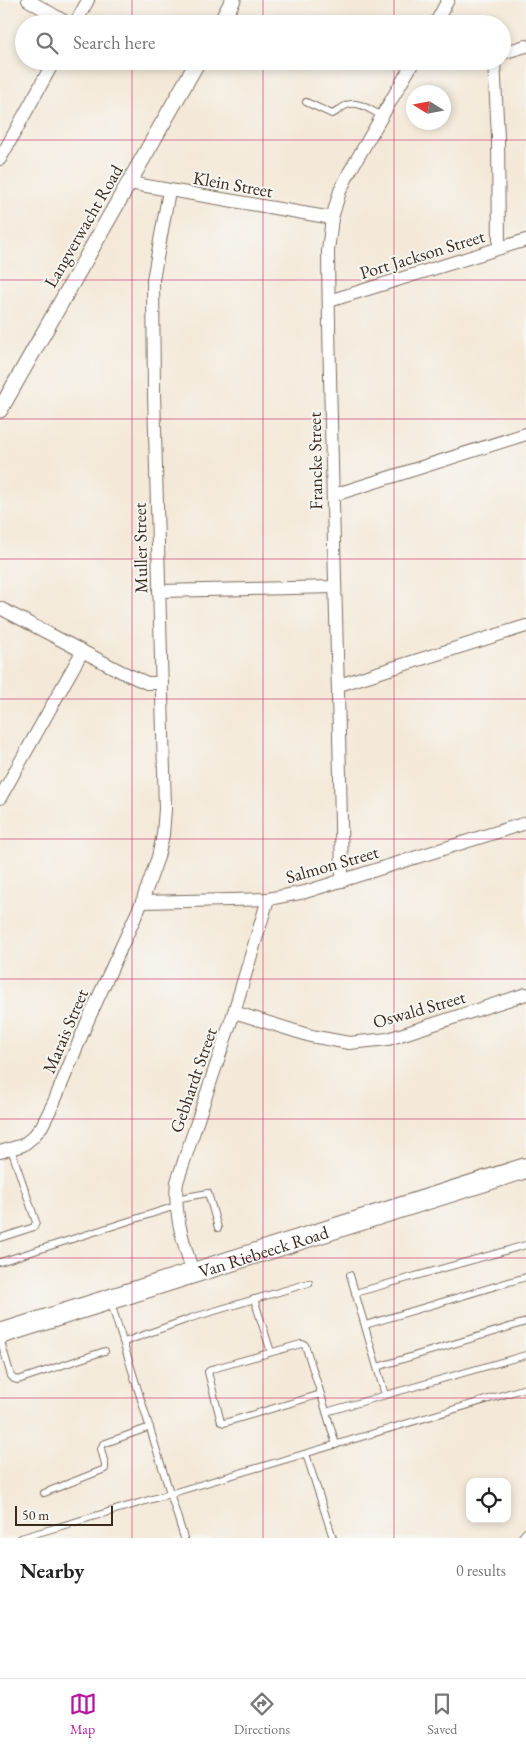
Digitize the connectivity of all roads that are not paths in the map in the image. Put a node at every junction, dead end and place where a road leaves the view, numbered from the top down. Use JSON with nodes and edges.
{"nodes":[{"id":1,"x":28,"y":0,"type":"edge"},
{"id":2,"x":88,"y":0,"type":"edge"},
{"id":3,"x":233,"y":0,"type":"edge"},
{"id":4,"x":447,"y":1,"type":"edge"},
{"id":5,"x":54,"y":15,"type":"edge"},
{"id":6,"x":79,"y":15,"type":"edge"},
{"id":7,"x":225,"y":15,"type":"edge"},
{"id":8,"x":440,"y":15,"type":"edge"},
{"id":9,"x":526,"y":46,"type":"edge"},
{"id":10,"x":511,"y":51,"type":"edge"},
{"id":11,"x":49,"y":70,"type":"edge"},
{"id":12,"x":193,"y":70,"type":"edge"},
{"id":13,"x":409,"y":70,"type":"edge"},
{"id":14,"x":494,"y":70,"type":"edge"},
{"id":15,"x":306,"y":102,"type":"dead end"},
{"id":16,"x":382,"y":116,"type":"junction"},
{"id":17,"x":0,"y":159,"type":"edge"},
{"id":18,"x":129,"y":183,"type":"junction"},
{"id":19,"x":169,"y":190,"type":"junction"},
{"id":20,"x":332,"y":218,"type":"junction"},
{"id":21,"x":526,"y":240,"type":"edge"},
{"id":22,"x":499,"y":248,"type":"junction"},
{"id":23,"x":329,"y":301,"type":"junction"},
{"id":24,"x":0,"y":410,"type":"edge"},
{"id":25,"x":526,"y":434,"type":"edge"},
{"id":26,"x":334,"y":495,"type":"junction"},
{"id":27,"x":336,"y":587,"type":"junction"},
{"id":28,"x":159,"y":591,"type":"junction"},
{"id":29,"x":0,"y":608,"type":"edge"},
{"id":30,"x":526,"y":626,"type":"edge"},
{"id":31,"x":82,"y":652,"type":"junction"},
{"id":32,"x":162,"y":683,"type":"junction"},
{"id":33,"x":339,"y":685,"type":"junction"},
{"id":34,"x":0,"y":798,"type":"edge"},
{"id":35,"x":526,"y":823,"type":"edge"},
{"id":36,"x":342,"y":881,"type":"junction"},
{"id":37,"x":268,"y":899,"type":"junction"},
{"id":38,"x":142,"y":902,"type":"junction"},
{"id":39,"x":526,"y":994,"type":"edge"},
{"id":40,"x":234,"y":1012,"type":"junction"},
{"id":41,"x":5,"y":1150,"type":"edge"},
{"id":42,"x":526,"y":1168,"type":"edge"},
{"id":43,"x":176,"y":1203,"type":"junction"},
{"id":44,"x":218,"y":1228,"type":"dead end"},
{"id":45,"x":0,"y":1238,"type":"edge"},
{"id":46,"x":526,"y":1245,"type":"edge"},
{"id":47,"x":0,"y":1262,"type":"edge"},
{"id":48,"x":193,"y":1273,"type":"junction"},
{"id":49,"x":350,"y":1275,"type":"dead end"},
{"id":50,"x":526,"y":1278,"type":"edge"},
{"id":51,"x":309,"y":1283,"type":"dead end"},
{"id":52,"x":356,"y":1293,"type":"junction"},
{"id":53,"x":110,"y":1299,"type":"junction"},
{"id":54,"x":254,"y":1299,"type":"junction"},
{"id":55,"x":526,"y":1322,"type":"edge"},
{"id":56,"x":364,"y":1325,"type":"junction"},
{"id":57,"x":0,"y":1334,"type":"edge"},
{"id":58,"x":0,"y":1338,"type":"edge"},
{"id":59,"x":124,"y":1342,"type":"junction"},
{"id":60,"x":105,"y":1351,"type":"dead end"},
{"id":61,"x":272,"y":1352,"type":"junction"},
{"id":62,"x":526,"y":1355,"type":"edge"},
{"id":63,"x":377,"y":1367,"type":"junction"},
{"id":64,"x":526,"y":1388,"type":"edge"},
{"id":65,"x":321,"y":1394,"type":"junction"},
{"id":66,"x":385,"y":1395,"type":"junction"},
{"id":67,"x":326,"y":1412,"type":"junction"},
{"id":68,"x":150,"y":1428,"type":"junction"},
{"id":69,"x":336,"y":1445,"type":"junction"},
{"id":70,"x":306,"y":1454,"type":"junction"},
{"id":71,"x":44,"y":1493,"type":"dead end"},
{"id":72,"x":171,"y":1494,"type":"junction"},
{"id":73,"x":526,"y":1532,"type":"edge"},
{"id":74,"x":21,"y":1538,"type":"edge"},
{"id":75,"x":184,"y":1538,"type":"edge"},
{"id":76,"x":333,"y":1538,"type":"edge"},
{"id":77,"x":521,"y":1538,"type":"edge"}],
"edges":[{"from":1,"to":5,"type":"street"},
{"from":2,"to":6,"type":"street"},
{"from":3,"to":7,"type":"street"},
{"from":4,"to":8,"type":"street"},
{"from":9,"to":10,"type":"street"},
{"from":11,"to":17,"type":"street"},
{"from":12,"to":18,"type":"street","name":"Langverwacht Road"},
{"from":13,"to":16,"type":"street","name":"Francke Street"},
{"from":14,"to":22,"type":"street"},
{"from":15,"to":16,"type":"lane"},
{"from":16,"to":20,"type":"street","name":"Francke Street"},
{"from":18,"to":19,"type":"street","name":"Klein Street"},
{"from":18,"to":24,"type":"street","name":"Langverwacht Road"},
{"from":19,"to":20,"type":"street","name":"Klein Street"},
{"from":19,"to":28,"type":"street","name":"Muller Street"},
{"from":20,"to":23,"type":"street","name":"Francke Street"},
{"from":21,"to":22,"type":"street","name":"Port Jackson Street"},
{"from":22,"to":23,"type":"street","name":"Port Jackson Street"},
{"from":23,"to":26,"type":"street","name":"Francke Street"},
{"from":25,"to":26,"type":"street"},
{"from":26,"to":27,"type":"street","name":"Francke Street"},
{"from":27,"to":28,"type":"street"},
{"from":27,"to":33,"type":"street","name":"Francke Street"},
{"from":28,"to":32,"type":"street","name":"Muller Street"},
{"from":29,"to":31,"type":"street"},
{"from":30,"to":33,"type":"street"},
{"from":31,"to":32,"type":"street"},
{"from":31,"to":34,"type":"street"},
{"from":32,"to":38,"type":"street","name":"Muller Street"},
{"from":33,"to":36,"type":"street","name":"Francke Street"},
{"from":35,"to":36,"type":"street","name":"Salmon Street"},
{"from":36,"to":37,"type":"street","name":"Salmon Street"},
{"from":37,"to":38,"type":"street","name":"Salmon Street"},
{"from":37,"to":40,"type":"street","name":"Gebhardt Street"},
{"from":38,"to":41,"type":"street","name":"Marais Street"},
{"from":39,"to":40,"type":"street","name":"Oswald Street"},
{"from":40,"to":43,"type":"street","name":"Gebhardt Street"},
{"from":41,"to":45,"type":"lane"},
{"from":42,"to":48,"type":"main road","name":"Van Riebeeck Road"},
{"from":43,"to":44,"type":"lane"},
{"from":43,"to":47,"type":"lane"},
{"from":43,"to":48,"type":"street","name":"Gebhardt Street"},
{"from":46,"to":52,"type":"lane"},
{"from":48,"to":53,"type":"main road","name":"Van Riebeeck Road"},
{"from":49,"to":52,"type":"lane"},
{"from":50,"to":56,"type":"lane"},
{"from":51,"to":54,"type":"lane"},
{"from":52,"to":56,"type":"lane"},
{"from":53,"to":57,"type":"main road","name":"Van Riebeeck Road"},
{"from":53,"to":59,"type":"lane"},
{"from":54,"to":59,"type":"lane"},
{"from":54,"to":61,"type":"lane"},
{"from":55,"to":63,"type":"lane"},
{"from":56,"to":63,"type":"lane"},
{"from":58,"to":60,"type":"lane"},
{"from":59,"to":68,"type":"lane"},
{"from":61,"to":65,"type":"lane"},
{"from":61,"to":65,"type":"lane"},
{"from":62,"to":66,"type":"lane"},
{"from":63,"to":66,"type":"lane"},
{"from":64,"to":69,"type":"lane"},
{"from":65,"to":67,"type":"lane"},
{"from":66,"to":67,"type":"lane"},
{"from":67,"to":69,"type":"lane"},
{"from":68,"to":71,"type":"lane"},
{"from":68,"to":72,"type":"lane"},
{"from":69,"to":70,"type":"lane"},
{"from":70,"to":72,"type":"lane"},
{"from":70,"to":76,"type":"lane"},
{"from":72,"to":74,"type":"lane"},
{"from":72,"to":75,"type":"lane"},
{"from":73,"to":77,"type":"lane"}]}
